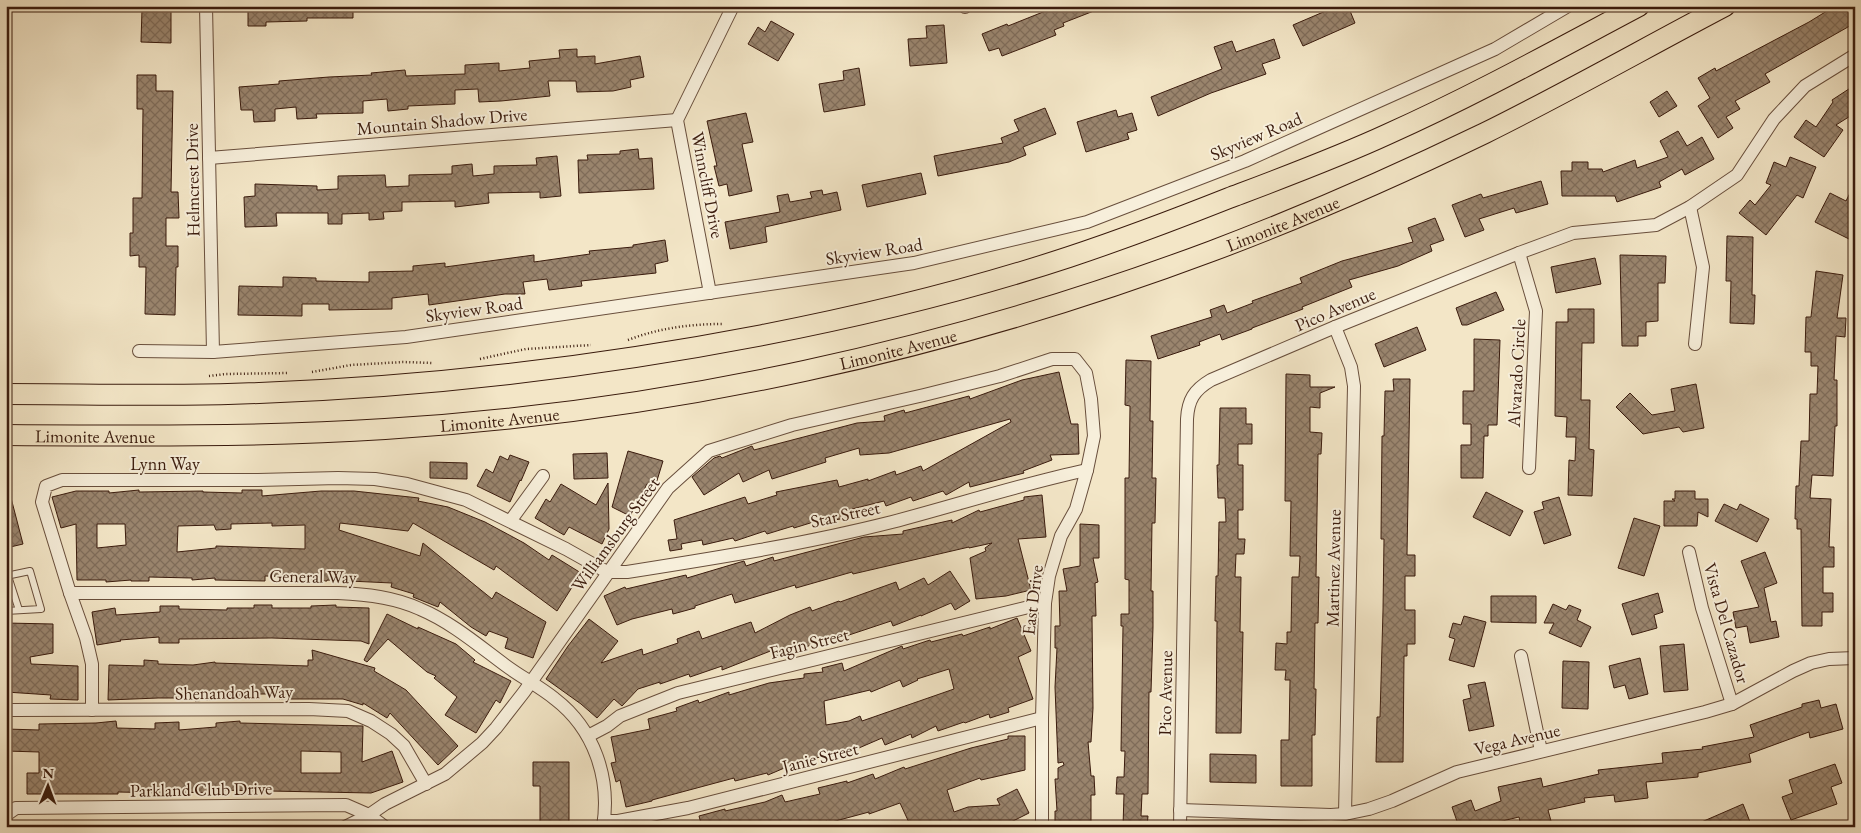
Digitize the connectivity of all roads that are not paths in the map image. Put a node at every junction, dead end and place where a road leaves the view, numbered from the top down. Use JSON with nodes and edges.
{"nodes":[{"id":1,"x":206,"y":6,"type":"edge"},
{"id":2,"x":733,"y":6,"type":"edge"},
{"id":3,"x":1568,"y":6,"type":"edge"},
{"id":4,"x":1639,"y":6,"type":"edge"},
{"id":5,"x":1724,"y":6,"type":"edge"},
{"id":6,"x":1855,"y":55,"type":"edge"},
{"id":7,"x":677,"y":120,"type":"junction"},
{"id":8,"x":209,"y":158,"type":"junction"},
{"id":9,"x":1690,"y":207,"type":"junction"},
{"id":10,"x":1518,"y":253,"type":"junction"},
{"id":11,"x":710,"y":293,"type":"junction"},
{"id":12,"x":1335,"y":327,"type":"junction"},
{"id":13,"x":1695,"y":344,"type":"dead end"},
{"id":14,"x":139,"y":351,"type":"dead end"},
{"id":15,"x":213,"y":352,"type":"junction"},
{"id":16,"x":1075,"y":359,"type":"joint"},
{"id":17,"x":6,"y":394,"type":"edge"},
{"id":18,"x":6,"y":435,"type":"edge"},
{"id":19,"x":1529,"y":468,"type":"dead end"},
{"id":20,"x":1087,"y":470,"type":"junction"},
{"id":21,"x":543,"y":476,"type":"dead end"},
{"id":22,"x":511,"y":520,"type":"junction"},
{"id":23,"x":1689,"y":552,"type":"dead end"},
{"id":24,"x":607,"y":572,"type":"junction"},
{"id":25,"x":7,"y":576,"type":"edge"},
{"id":26,"x":70,"y":593,"type":"junction"},
{"id":27,"x":1045,"y":603,"type":"junction"},
{"id":28,"x":19,"y":610,"type":"junction"},
{"id":29,"x":6,"y":611,"type":"edge"},
{"id":30,"x":1521,"y":656,"type":"dead end"},
{"id":31,"x":1855,"y":658,"type":"edge"},
{"id":32,"x":531,"y":682,"type":"junction"},
{"id":33,"x":1732,"y":704,"type":"junction"},
{"id":34,"x":10,"y":710,"type":"dead end"},
{"id":35,"x":92,"y":710,"type":"junction"},
{"id":36,"x":1042,"y":718,"type":"junction"},
{"id":37,"x":588,"y":736,"type":"junction"},
{"id":38,"x":1541,"y":750,"type":"junction"},
{"id":39,"x":426,"y":784,"type":"junction"},
{"id":40,"x":1180,"y":810,"type":"junction"},
{"id":41,"x":1345,"y":814,"type":"junction"},
{"id":42,"x":6,"y":815,"type":"edge"},
{"id":43,"x":369,"y":815,"type":"junction"},
{"id":44,"x":604,"y":824,"type":"edge"},
{"id":45,"x":345,"y":827,"type":"edge"},
{"id":46,"x":385,"y":827,"type":"edge"},
{"id":47,"x":1042,"y":827,"type":"edge"},
{"id":48,"x":1180,"y":827,"type":"edge"}],
"edges":[{"from":1,"to":8,"type":"street","name":"Helmcrest Drive"},
{"from":2,"to":7,"type":"street","name":"Winncliff Drive"},
{"from":3,"to":11,"type":"street","name":"Skyview Road"},
{"from":4,"to":17,"type":"main road"},
{"from":5,"to":18,"type":"main road","name":"Limonite Avenue"},
{"from":6,"to":9,"type":"street","name":"Pico Avenue"},
{"from":7,"to":8,"type":"street","name":"Mountain Shadow Drive"},
{"from":7,"to":11,"type":"street","name":"Winncliff Drive"},
{"from":8,"to":15,"type":"street","name":"Helmcrest Drive"},
{"from":9,"to":10,"type":"street","name":"Pico Avenue"},
{"from":9,"to":13,"type":"street"},
{"from":10,"to":12,"type":"street","name":"Pico Avenue"},
{"from":10,"to":19,"type":"street","name":"Alvarado Circle"},
{"from":11,"to":15,"type":"street","name":"Skyview Road"},
{"from":12,"to":40,"type":"street","name":"Pico Avenue"},
{"from":12,"to":41,"type":"street","name":"Martinez Avenue"},
{"from":14,"to":15,"type":"street","name":"Skyview Road"},
{"from":16,"to":20,"type":"street","name":"East Drive"},
{"from":16,"to":24,"type":"street","name":"Williamsburg Street"},
{"from":20,"to":24,"type":"street","name":"Star Street"},
{"from":20,"to":27,"type":"street","name":"East Drive"},
{"from":21,"to":22,"type":"street"},
{"from":22,"to":24,"type":"street","name":"Lynn Way"},
{"from":22,"to":26,"type":"street","name":"Lynn Way"},
{"from":23,"to":33,"type":"street","name":"Vista Del Cazador"},
{"from":24,"to":32,"type":"street","name":"Williamsburg Street"},
{"from":25,"to":28,"type":"lane"},
{"from":25,"to":28,"type":"lane"},
{"from":26,"to":32,"type":"street","name":"General Way"},
{"from":26,"to":35,"type":"street","name":"Lynn Way"},
{"from":27,"to":36,"type":"street","name":"East Drive"},
{"from":27,"to":37,"type":"street","name":"Fagin Street"},
{"from":28,"to":29,"type":"lane"},
{"from":30,"to":38,"type":"street"},
{"from":31,"to":33,"type":"street","name":"Vega Avenue"},
{"from":32,"to":37,"type":"street","name":"General Way"},
{"from":32,"to":39,"type":"street","name":"Williamsburg Street"},
{"from":33,"to":38,"type":"street","name":"Vega Avenue"},
{"from":34,"to":35,"type":"street","name":"Shenandoah Way"},
{"from":35,"to":39,"type":"street","name":"Shenandoah Way"},
{"from":36,"to":44,"type":"street","name":"Janie Street"},
{"from":36,"to":47,"type":"street","name":"East Drive"},
{"from":37,"to":44,"type":"street","name":"General Way"},
{"from":38,"to":41,"type":"street","name":"Vega Avenue"},
{"from":39,"to":43,"type":"street","name":"Williamsburg Street"},
{"from":40,"to":41,"type":"street","name":"Vega Avenue"},
{"from":40,"to":48,"type":"street","name":"Pico Avenue"},
{"from":42,"to":43,"type":"street","name":"Parkland Club Drive"},
{"from":43,"to":45,"type":"street"},
{"from":43,"to":46,"type":"street","name":"Parkland Club Drive"}]}
